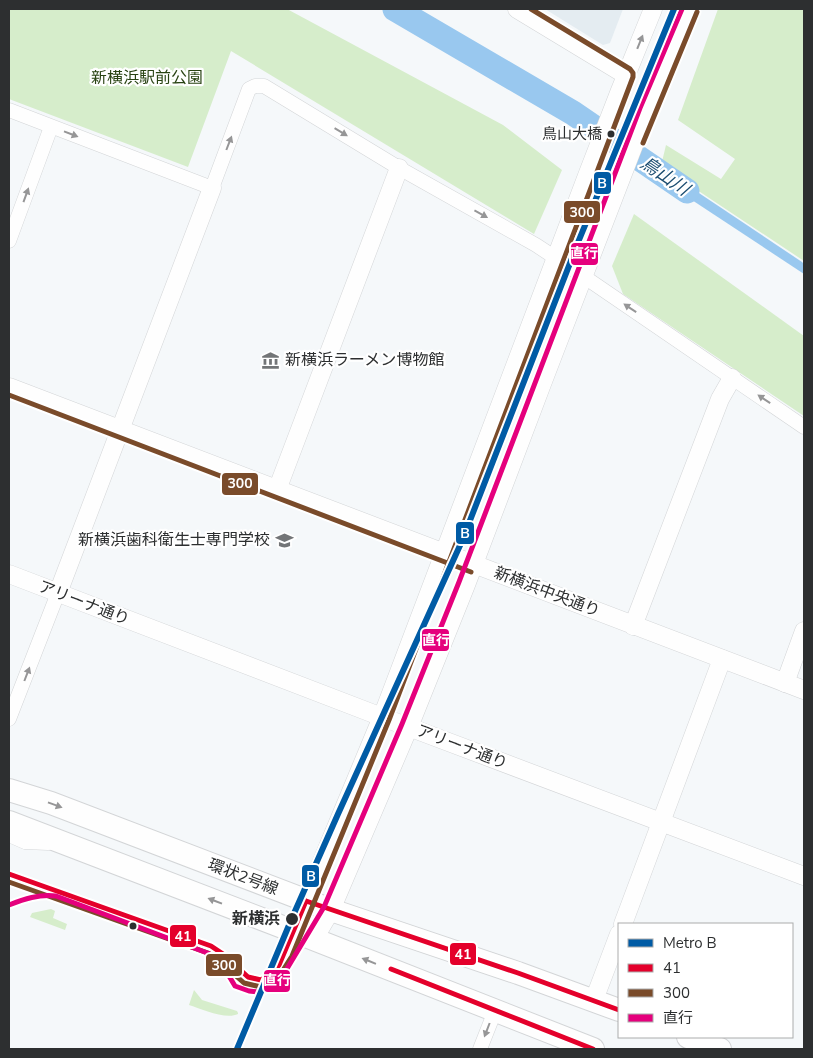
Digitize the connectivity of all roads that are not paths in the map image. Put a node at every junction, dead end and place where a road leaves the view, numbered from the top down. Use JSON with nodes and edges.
{"nodes":[{"id":1,"x":517,"y":9,"type":"edge"},
{"id":2,"x":654,"y":9,"type":"edge"},
{"id":3,"x":690,"y":9,"type":"edge"},
{"id":4,"x":626,"y":75,"type":"junction"},
{"id":5,"x":9,"y":110,"type":"edge"},
{"id":6,"x":51,"y":126,"type":"junction"},
{"id":7,"x":399,"y":168,"type":"junction"},
{"id":8,"x":212,"y":188,"type":"junction"},
{"id":9,"x":9,"y":240,"type":"edge"},
{"id":10,"x":556,"y":258,"type":"junction"},
{"id":11,"x":583,"y":276,"type":"junction"},
{"id":12,"x":732,"y":378,"type":"junction"},
{"id":13,"x":9,"y":387,"type":"edge"},
{"id":14,"x":804,"y":427,"type":"edge"},
{"id":15,"x":120,"y":430,"type":"junction"},
{"id":16,"x":277,"y":490,"type":"junction"},
{"id":17,"x":444,"y":553,"type":"junction"},
{"id":18,"x":474,"y":564,"type":"junction"},
{"id":19,"x":9,"y":574,"type":"edge"},
{"id":20,"x":58,"y":593,"type":"junction"},
{"id":21,"x":634,"y":626,"type":"junction"},
{"id":22,"x":804,"y":631,"type":"edge"},
{"id":23,"x":722,"y":659,"type":"junction"},
{"id":24,"x":784,"y":682,"type":"junction"},
{"id":25,"x":804,"y":690,"type":"edge"},
{"id":26,"x":382,"y":717,"type":"junction"},
{"id":27,"x":9,"y":719,"type":"edge"},
{"id":28,"x":409,"y":727,"type":"junction"},
{"id":29,"x":9,"y":790,"type":"edge"},
{"id":30,"x":9,"y":822,"type":"edge"},
{"id":31,"x":661,"y":823,"type":"junction"},
{"id":32,"x":9,"y":836,"type":"edge"},
{"id":33,"x":63,"y":844,"type":"junction"},
{"id":34,"x":804,"y":876,"type":"edge"},
{"id":35,"x":306,"y":901,"type":"junction"},
{"id":36,"x":330,"y":910,"type":"junction"},
{"id":37,"x":623,"y":923,"type":"edge"},
{"id":38,"x":294,"y":931,"type":"junction"},
{"id":39,"x":618,"y":937,"type":"edge"},
{"id":40,"x":314,"y":939,"type":"junction"},
{"id":41,"x":594,"y":1000,"type":"junction"},
{"id":42,"x":618,"y":1010,"type":"edge"},
{"id":43,"x":495,"y":1011,"type":"junction"},
{"id":44,"x":691,"y":1038,"type":"edge"},
{"id":45,"x":480,"y":1049,"type":"edge"},
{"id":46,"x":593,"y":1049,"type":"edge"},
{"id":47,"x":720,"y":1049,"type":"edge"}],
"edges":[{"from":1,"to":4,"type":"street"},
{"from":4,"to":2,"type":"street","one_way":true},
{"from":3,"to":11,"type":"street"},
{"from":4,"to":10,"type":"street"},
{"from":5,"to":6,"type":"street"},
{"from":6,"to":8,"type":"street","one_way":true},
{"from":9,"to":6,"type":"street","one_way":true},
{"from":8,"to":7,"type":"street","one_way":true},
{"from":7,"to":10,"type":"street","one_way":true},
{"from":7,"to":16,"type":"street"},
{"from":8,"to":15,"type":"street"},
{"from":10,"to":11,"type":"street"},
{"from":10,"to":17,"type":"street"},
{"from":12,"to":11,"type":"street","one_way":true},
{"from":11,"to":18,"type":"street"},
{"from":14,"to":12,"type":"street","one_way":true},
{"from":12,"to":21,"type":"street"},
{"from":13,"to":15,"type":"street","name":"新横浜中央通り"},
{"from":15,"to":16,"type":"street","name":"新横浜中央通り"},
{"from":15,"to":20,"type":"street"},
{"from":16,"to":17,"type":"street","name":"新横浜中央通り"},
{"from":17,"to":18,"type":"street","name":"新横浜中央通り"},
{"from":17,"to":26,"type":"street"},
{"from":18,"to":21,"type":"street","name":"新横浜中央通り"},
{"from":18,"to":28,"type":"street"},
{"from":19,"to":20,"type":"street","name":"アリーナ通り"},
{"from":20,"to":26,"type":"street","name":"アリーナ通り"},
{"from":27,"to":20,"type":"street","one_way":true},
{"from":21,"to":23,"type":"street","name":"新横浜中央通り"},
{"from":22,"to":24,"type":"street"},
{"from":23,"to":24,"type":"street","name":"新横浜中央通り"},
{"from":23,"to":31,"type":"street"},
{"from":24,"to":25,"type":"street","name":"新横浜中央通り"},
{"from":26,"to":28,"type":"street","name":"アリーナ通り"},
{"from":26,"to":35,"type":"street"},
{"from":28,"to":31,"type":"street","name":"アリーナ通り"},
{"from":28,"to":36,"type":"street"},
{"from":29,"to":35,"type":"main road","name":"環状2号線","one_way":true},
{"from":30,"to":33,"type":"main road","name":"環状2号線"},
{"from":31,"to":34,"type":"street","name":"アリーナ通り"},
{"from":31,"to":37,"type":"street"},
{"from":32,"to":33,"type":"street"},
{"from":38,"to":33,"type":"main road","name":"環状2号線","one_way":true},
{"from":35,"to":36,"type":"main road","name":"環状2号線"},
{"from":35,"to":38,"type":"street"},
{"from":36,"to":40,"type":"street"},
{"from":36,"to":41,"type":"main road","name":"環状2号線"},
{"from":38,"to":40,"type":"main road","name":"環状2号線"},
{"from":39,"to":41,"type":"street"},
{"from":43,"to":40,"type":"main road","name":"環状2号線","one_way":true},
{"from":41,"to":42,"type":"main road","name":"環状2号線"},
{"from":43,"to":45,"type":"street","one_way":true},
{"from":43,"to":46,"type":"main road","name":"環状2号線"},
{"from":44,"to":47,"type":"main road"}]}
